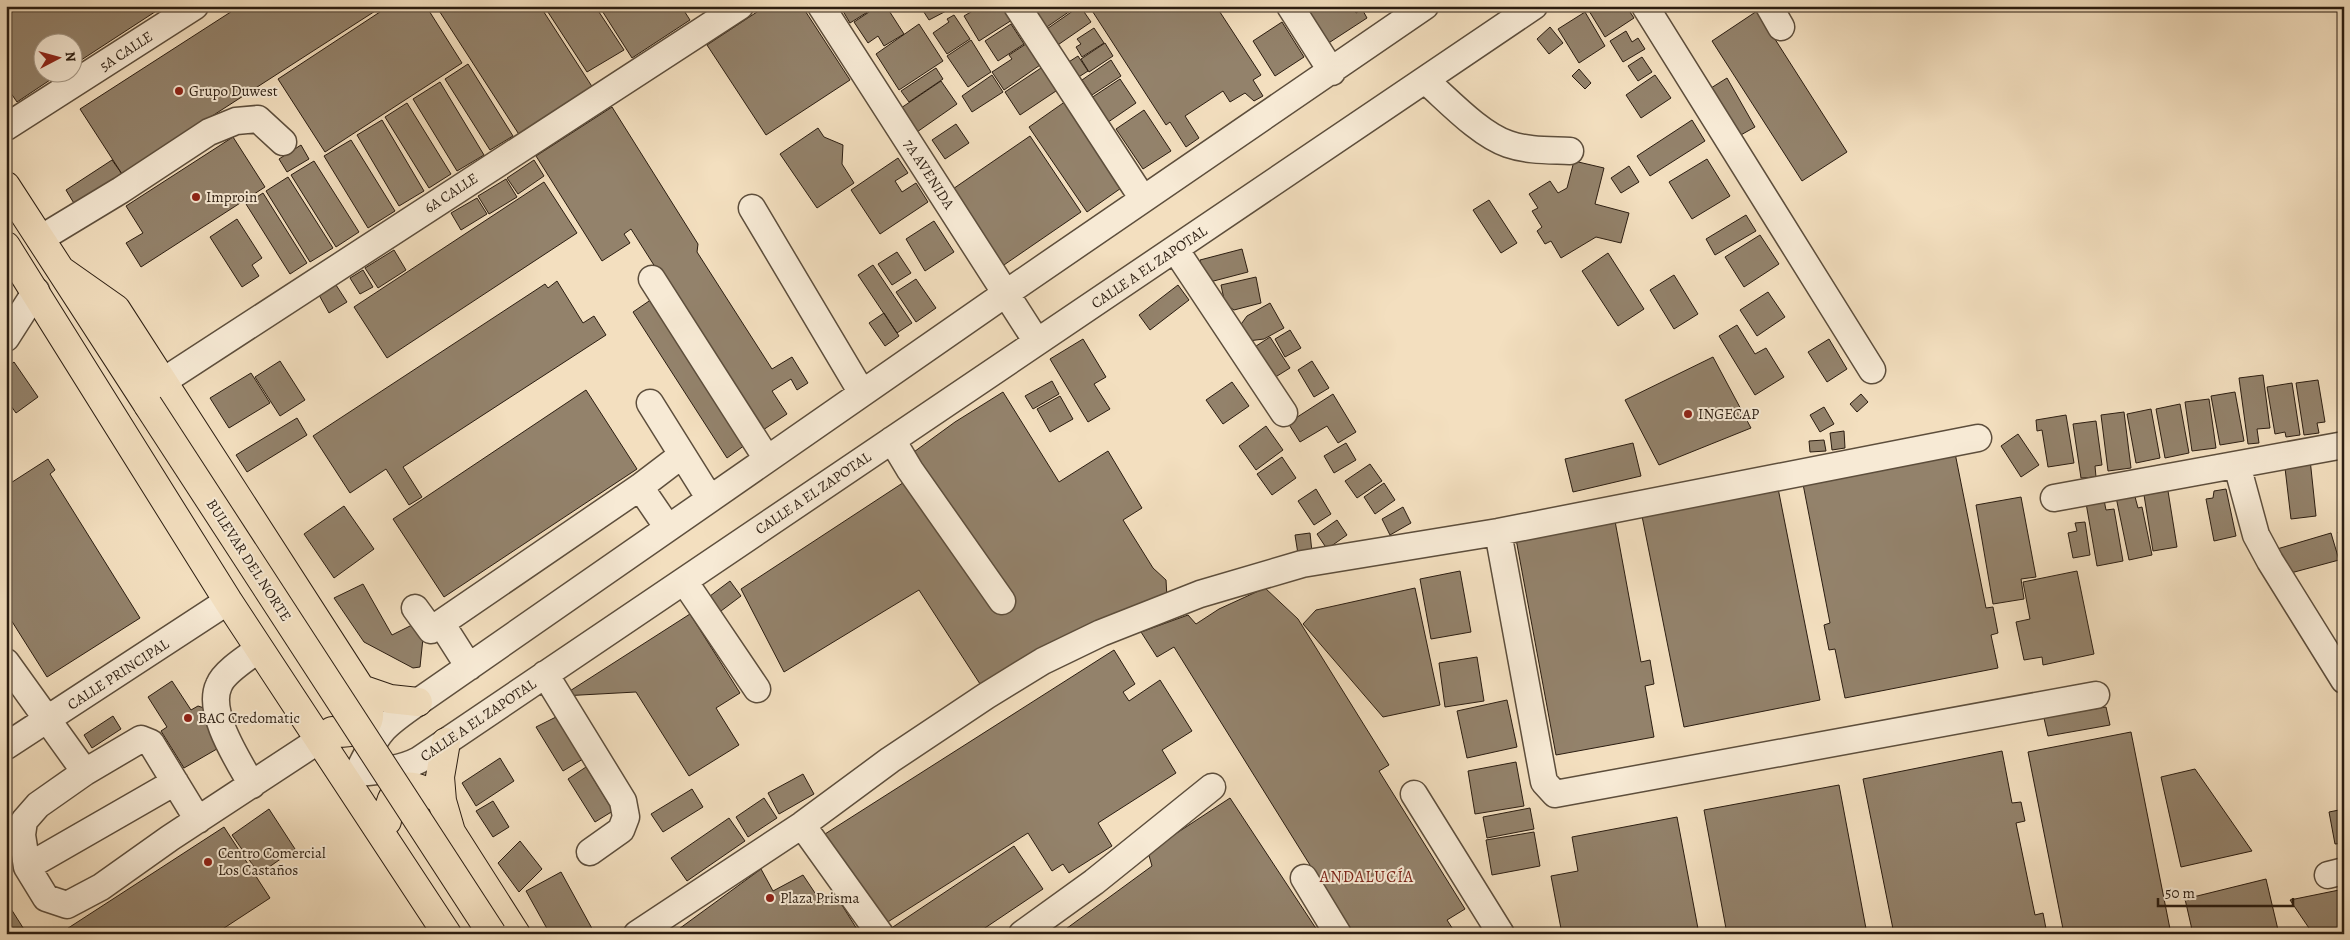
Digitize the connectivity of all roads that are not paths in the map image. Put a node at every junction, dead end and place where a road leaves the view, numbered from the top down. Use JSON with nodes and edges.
{"nodes":[{"id":1,"x":195,"y":6,"type":"edge"},
{"id":2,"x":740,"y":6,"type":"edge"},
{"id":3,"x":821,"y":6,"type":"edge"},
{"id":4,"x":1017,"y":6,"type":"edge"},
{"id":5,"x":1290,"y":6,"type":"edge"},
{"id":6,"x":1425,"y":6,"type":"edge"},
{"id":7,"x":1534,"y":6,"type":"edge"},
{"id":8,"x":1646,"y":6,"type":"edge"},
{"id":9,"x":1332,"y":72,"type":"junction"},
{"id":10,"x":1425,"y":80,"type":"junction"},
{"id":11,"x":6,"y":127,"type":"edge"},
{"id":12,"x":284,"y":142,"type":"dead end"},
{"id":13,"x":1570,"y":151,"type":"dead end"},
{"id":14,"x":6,"y":186,"type":"edge"},
{"id":15,"x":1143,"y":199,"type":"junction"},
{"id":16,"x":752,"y":208,"type":"dead end"},
{"id":17,"x":40,"y":239,"type":"junction"},
{"id":18,"x":6,"y":246,"type":"edge"},
{"id":19,"x":1175,"y":248,"type":"junction"},
{"id":20,"x":62,"y":271,"type":"junction"},
{"id":21,"x":652,"y":279,"type":"dead end"},
{"id":22,"x":36,"y":291,"type":"junction"},
{"id":23,"x":1005,"y":294,"type":"junction"},
{"id":24,"x":7,"y":336,"type":"edge"},
{"id":25,"x":1037,"y":342,"type":"junction"},
{"id":26,"x":1872,"y":370,"type":"dead end"},
{"id":27,"x":162,"y":382,"type":"junction"},
{"id":28,"x":96,"y":388,"type":"junction"},
{"id":29,"x":862,"y":393,"type":"junction"},
{"id":30,"x":650,"y":404,"type":"dead end"},
{"id":31,"x":1284,"y":413,"type":"dead end"},
{"id":32,"x":1978,"y":438,"type":"dead end"},
{"id":33,"x":892,"y":440,"type":"junction"},
{"id":34,"x":2344,"y":445,"type":"edge"},
{"id":35,"x":682,"y":455,"type":"junction"},
{"id":36,"x":768,"y":459,"type":"junction"},
{"id":37,"x":2237,"y":465,"type":"junction"},
{"id":38,"x":640,"y":487,"type":"junction"},
{"id":39,"x":2054,"y":498,"type":"dead end"},
{"id":40,"x":710,"y":499,"type":"junction"},
{"id":41,"x":668,"y":528,"type":"junction"},
{"id":42,"x":1498,"y":532,"type":"junction"},
{"id":43,"x":684,"y":581,"type":"junction"},
{"id":44,"x":228,"y":602,"type":"junction"},
{"id":45,"x":1002,"y":602,"type":"dead end"},
{"id":46,"x":415,"y":608,"type":"dead end"},
{"id":47,"x":441,"y":623,"type":"junction"},
{"id":48,"x":259,"y":649,"type":"junction"},
{"id":49,"x":6,"y":662,"type":"edge"},
{"id":50,"x":469,"y":667,"type":"junction"},
{"id":51,"x":546,"y":674,"type":"junction"},
{"id":52,"x":2344,"y":680,"type":"edge"},
{"id":53,"x":361,"y":689,"type":"junction"},
{"id":54,"x":757,"y":689,"type":"dead end"},
{"id":55,"x":2096,"y":695,"type":"dead end"},
{"id":56,"x":418,"y":702,"type":"junction"},
{"id":57,"x":48,"y":719,"type":"junction"},
{"id":58,"x":326,"y":736,"type":"junction"},
{"id":59,"x":446,"y":742,"type":"junction"},
{"id":60,"x":6,"y":746,"type":"edge"},
{"id":61,"x":85,"y":772,"type":"junction"},
{"id":62,"x":357,"y":773,"type":"junction"},
{"id":63,"x":175,"y":782,"type":"junction"},
{"id":64,"x":252,"y":785,"type":"junction"},
{"id":65,"x":1212,"y":787,"type":"dead end"},
{"id":66,"x":1414,"y":794,"type":"dead end"},
{"id":67,"x":442,"y":802,"type":"junction"},
{"id":68,"x":198,"y":820,"type":"junction"},
{"id":69,"x":387,"y":821,"type":"junction"},
{"id":70,"x":802,"y":825,"type":"junction"},
{"id":71,"x":590,"y":852,"type":"dead end"},
{"id":72,"x":19,"y":855,"type":"edge"},
{"id":73,"x":1304,"y":878,"type":"dead end"},
{"id":74,"x":447,"y":934,"type":"edge"},
{"id":75,"x":458,"y":934,"type":"edge"},
{"id":76,"x":492,"y":934,"type":"edge"},
{"id":77,"x":516,"y":934,"type":"edge"},
{"id":78,"x":637,"y":934,"type":"edge"},
{"id":79,"x":880,"y":934,"type":"edge"},
{"id":80,"x":1022,"y":934,"type":"edge"},
{"id":81,"x":1338,"y":934,"type":"edge"},
{"id":82,"x":1501,"y":934,"type":"edge"}],
"edges":[{"from":1,"to":11,"type":"street","name":"5A CALLE"},
{"from":2,"to":27,"type":"street","name":"6A CALLE"},
{"from":3,"to":23,"type":"street","name":"7A AVENIDA"},
{"from":4,"to":15,"type":"street"},
{"from":5,"to":9,"type":"street"},
{"from":6,"to":9,"type":"street"},
{"from":7,"to":10,"type":"street","name":"CALLE A EL ZAPOTAL"},
{"from":8,"to":26,"type":"street"},
{"from":9,"to":15,"type":"street"},
{"from":10,"to":13,"type":"street"},
{"from":10,"to":19,"type":"street","name":"CALLE A EL ZAPOTAL"},
{"from":12,"to":17,"type":"street"},
{"from":14,"to":17,"type":"highway","name":"BULEVAR DEL NORTE"},
{"from":15,"to":23,"type":"street"},
{"from":16,"to":29,"type":"street"},
{"from":17,"to":20,"type":"highway","name":"BULEVAR DEL NORTE"},
{"from":18,"to":22,"type":"highway"},
{"from":19,"to":25,"type":"street","name":"CALLE A EL ZAPOTAL"},
{"from":19,"to":31,"type":"street"},
{"from":20,"to":27,"type":"highway"},
{"from":20,"to":76,"type":"highway","name":"BULEVAR DEL NORTE","bridge":true},
{"from":21,"to":36,"type":"street"},
{"from":22,"to":24,"type":"street"},
{"from":22,"to":28,"type":"highway"},
{"from":23,"to":25,"type":"street","name":"7A AVENIDA"},
{"from":23,"to":29,"type":"street"},
{"from":25,"to":33,"type":"street","name":"CALLE A EL ZAPOTAL"},
{"from":27,"to":53,"type":"highway"},
{"from":28,"to":44,"type":"highway"},
{"from":28,"to":58,"type":"highway"},
{"from":29,"to":36,"type":"street"},
{"from":30,"to":35,"type":"street"},
{"from":32,"to":42,"type":"street"},
{"from":33,"to":43,"type":"street","name":"CALLE A EL ZAPOTAL"},
{"from":33,"to":45,"type":"street"},
{"from":34,"to":37,"type":"street"},
{"from":35,"to":38,"type":"street"},
{"from":35,"to":40,"type":"street"},
{"from":36,"to":40,"type":"street"},
{"from":37,"to":39,"type":"street"},
{"from":37,"to":52,"type":"street"},
{"from":38,"to":41,"type":"street"},
{"from":38,"to":47,"type":"street"},
{"from":40,"to":41,"type":"street"},
{"from":41,"to":50,"type":"street"},
{"from":42,"to":55,"type":"street"},
{"from":42,"to":70,"type":"street"},
{"from":43,"to":51,"type":"street","name":"CALLE A EL ZAPOTAL"},
{"from":43,"to":54,"type":"street"},
{"from":44,"to":48,"type":"highway"},
{"from":44,"to":57,"type":"street","name":"CALLE PRINCIPAL"},
{"from":46,"to":47,"type":"street"},
{"from":47,"to":50,"type":"street"},
{"from":48,"to":58,"type":"highway"},
{"from":48,"to":64,"type":"street"},
{"from":49,"to":57,"type":"street"},
{"from":50,"to":56,"type":"street"},
{"from":51,"to":59,"type":"street","name":"CALLE A EL ZAPOTAL"},
{"from":51,"to":71,"type":"street"},
{"from":53,"to":56,"type":"highway"},
{"from":53,"to":58,"type":"highway"},
{"from":56,"to":62,"type":"street"},
{"from":57,"to":60,"type":"street","name":"CALLE PRINCIPAL"},
{"from":57,"to":61,"type":"street"},
{"from":58,"to":62,"type":"highway"},
{"from":58,"to":64,"type":"street"},
{"from":58,"to":74,"type":"highway"},
{"from":59,"to":62,"type":"street","name":"CALLE A EL ZAPOTAL"},
{"from":59,"to":67,"type":"highway"},
{"from":61,"to":63,"type":"street"},
{"from":61,"to":72,"type":"street"},
{"from":62,"to":69,"type":"highway"},
{"from":63,"to":68,"type":"street"},
{"from":63,"to":72,"type":"street"},
{"from":64,"to":68,"type":"street"},
{"from":65,"to":80,"type":"street"},
{"from":66,"to":82,"type":"street"},
{"from":67,"to":69,"type":"highway"},
{"from":67,"to":77,"type":"highway"},
{"from":68,"to":72,"type":"street"},
{"from":69,"to":75,"type":"highway"},
{"from":70,"to":78,"type":"street"},
{"from":70,"to":79,"type":"street"},
{"from":73,"to":81,"type":"street"}]}
